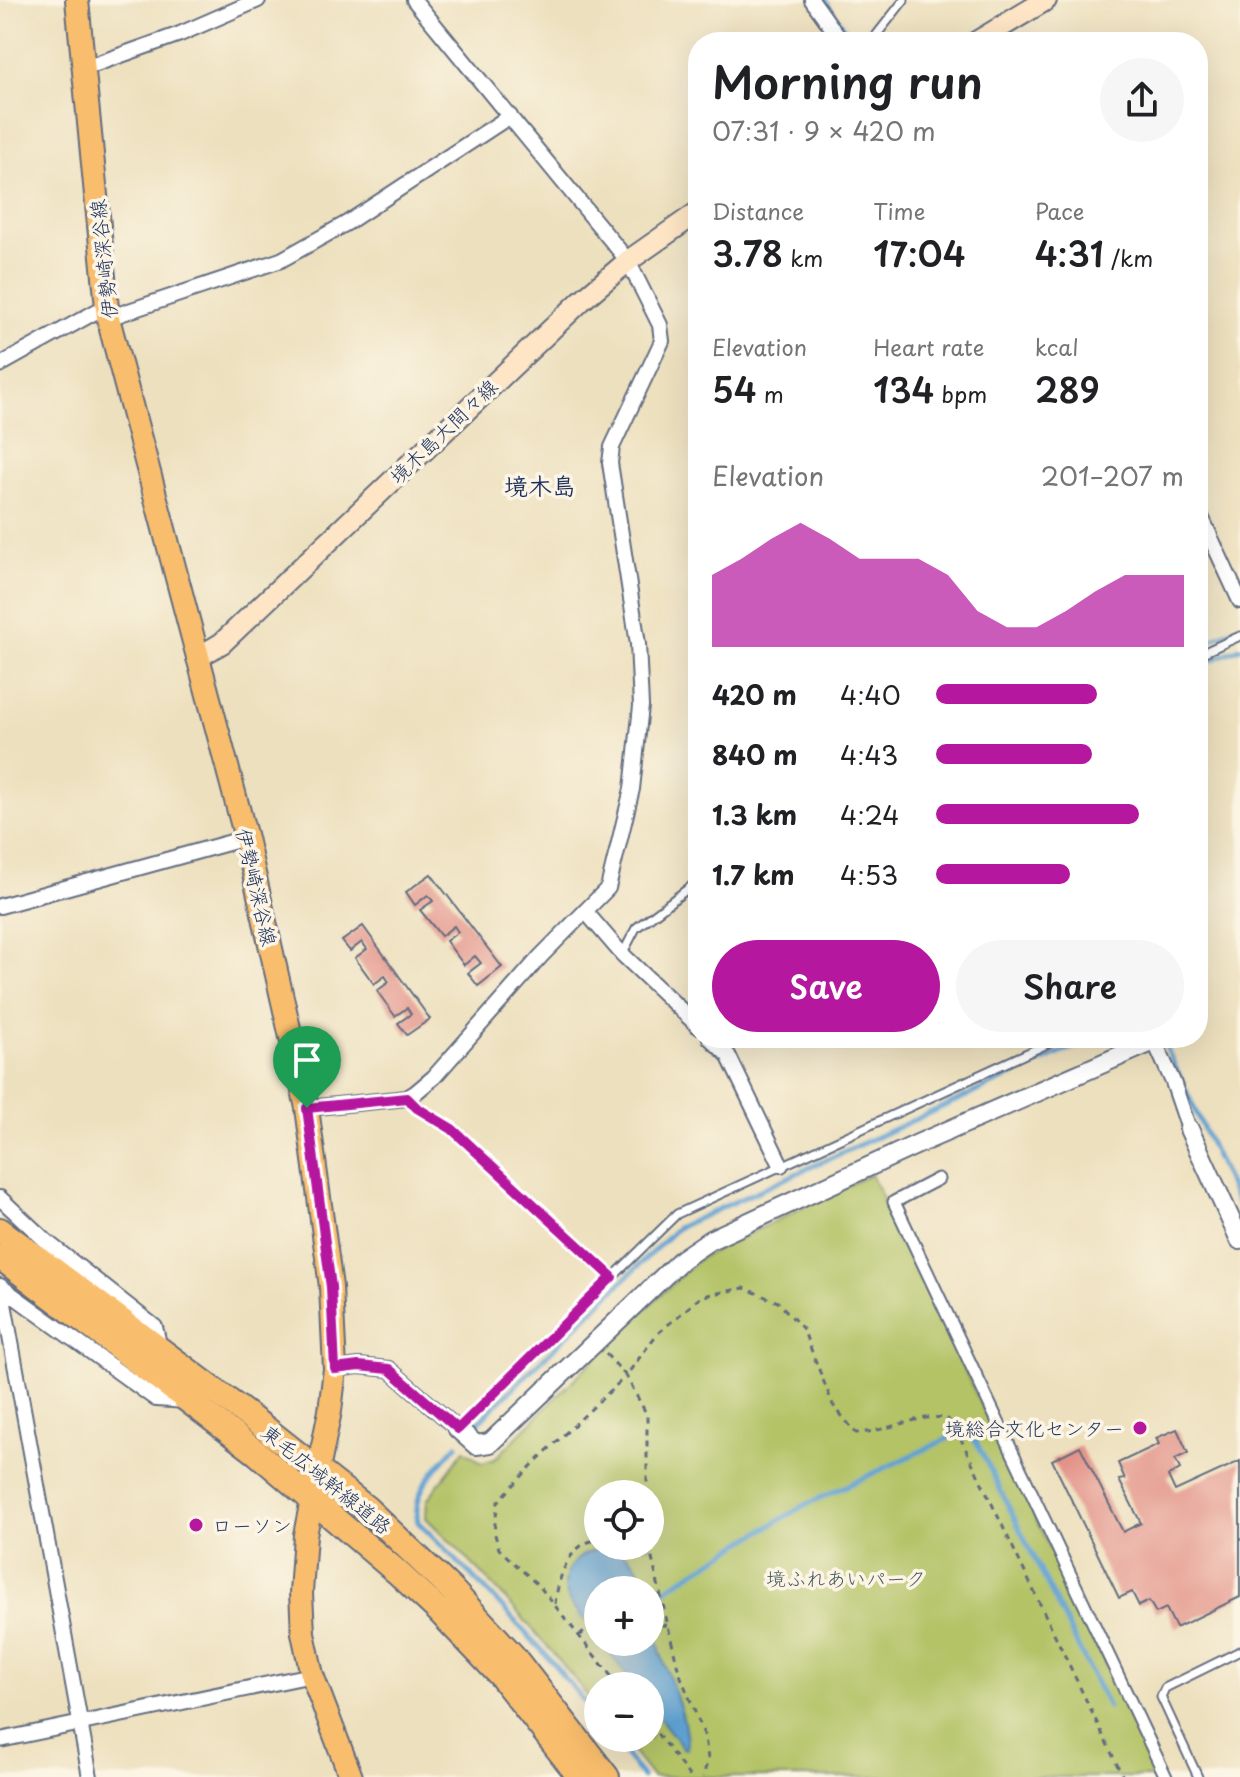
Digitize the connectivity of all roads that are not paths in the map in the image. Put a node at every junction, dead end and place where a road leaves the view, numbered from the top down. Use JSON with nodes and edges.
{"nodes":[{"id":1,"x":77,"y":0,"type":"edge"},
{"id":2,"x":258,"y":0,"type":"edge"},
{"id":3,"x":414,"y":0,"type":"edge"},
{"id":4,"x":812,"y":0,"type":"edge"},
{"id":5,"x":904,"y":0,"type":"edge"},
{"id":6,"x":1046,"y":0,"type":"edge"},
{"id":7,"x":835,"y":32,"type":"edge"},
{"id":8,"x":879,"y":32,"type":"edge"},
{"id":9,"x":994,"y":32,"type":"edge"},
{"id":10,"x":85,"y":68,"type":"junction"},
{"id":11,"x":510,"y":116,"type":"junction"},
{"id":12,"x":688,"y":219,"type":"edge"},
{"id":13,"x":628,"y":261,"type":"junction"},
{"id":14,"x":107,"y":312,"type":"junction"},
{"id":15,"x":0,"y":365,"type":"edge"},
{"id":16,"x":1208,"y":532,"type":"edge"},
{"id":17,"x":1240,"y":601,"type":"edge"},
{"id":18,"x":1240,"y":636,"type":"edge"},
{"id":19,"x":1208,"y":650,"type":"edge"},
{"id":20,"x":197,"y":658,"type":"junction"},
{"id":21,"x":246,"y":838,"type":"junction"},
{"id":22,"x":688,"y":889,"type":"edge"},
{"id":23,"x":0,"y":906,"type":"edge"},
{"id":24,"x":585,"y":911,"type":"junction"},
{"id":25,"x":622,"y":954,"type":"junction"},
{"id":26,"x":688,"y":1017,"type":"edge"},
{"id":27,"x":721,"y":1048,"type":"edge"},
{"id":28,"x":1038,"y":1048,"type":"edge"},
{"id":29,"x":1133,"y":1048,"type":"edge"},
{"id":30,"x":1157,"y":1048,"type":"edge"},
{"id":31,"x":407,"y":1098,"type":"junction"},
{"id":32,"x":307,"y":1108,"type":"junction"},
{"id":33,"x":1189,"y":1129,"type":"joint"},
{"id":34,"x":781,"y":1165,"type":"junction"},
{"id":35,"x":938,"y":1179,"type":"dead end"},
{"id":36,"x":0,"y":1198,"type":"edge"},
{"id":37,"x":0,"y":1230,"type":"edge"},
{"id":38,"x":1240,"y":1240,"type":"edge"},
{"id":39,"x":0,"y":1257,"type":"edge"},
{"id":40,"x":612,"y":1277,"type":"junction"},
{"id":41,"x":1,"y":1286,"type":"edge"},
{"id":42,"x":160,"y":1350,"type":"junction"},
{"id":43,"x":335,"y":1369,"type":"junction"},
{"id":44,"x":187,"y":1401,"type":"junction"},
{"id":45,"x":458,"y":1429,"type":"junction"},
{"id":46,"x":319,"y":1470,"type":"junction"},
{"id":47,"x":311,"y":1498,"type":"junction"},
{"id":48,"x":1240,"y":1651,"type":"edge"},
{"id":49,"x":312,"y":1675,"type":"junction"},
{"id":50,"x":81,"y":1723,"type":"junction"},
{"id":51,"x":0,"y":1740,"type":"edge"},
{"id":52,"x":90,"y":1777,"type":"edge"},
{"id":53,"x":351,"y":1777,"type":"edge"},
{"id":54,"x":580,"y":1777,"type":"edge"},
{"id":55,"x":607,"y":1777,"type":"edge"},
{"id":56,"x":1166,"y":1777,"type":"edge"},
{"id":57,"x":1198,"y":1777,"type":"edge"}],
"edges":[{"from":1,"to":10,"type":"main road","name":"伊勢崎深谷線"},
{"from":2,"to":10,"type":"street"},
{"from":3,"to":11,"type":"street"},
{"from":4,"to":7,"type":"street"},
{"from":5,"to":8,"type":"lane"},
{"from":6,"to":9,"type":"main road"},
{"from":10,"to":14,"type":"main road","name":"伊勢崎深谷線"},
{"from":11,"to":13,"type":"street"},
{"from":11,"to":14,"type":"street"},
{"from":12,"to":13,"type":"main road","name":"境木島大間々線"},
{"from":13,"to":20,"type":"main road","name":"境木島大間々線"},
{"from":13,"to":24,"type":"street"},
{"from":14,"to":15,"type":"street"},
{"from":14,"to":20,"type":"main road","name":"伊勢崎深谷線"},
{"from":16,"to":17,"type":"street"},
{"from":18,"to":19,"type":"lane"},
{"from":20,"to":21,"type":"main road","name":"伊勢崎深谷線"},
{"from":21,"to":23,"type":"street"},
{"from":21,"to":32,"type":"main road","name":"伊勢崎深谷線"},
{"from":22,"to":25,"type":"lane"},
{"from":24,"to":25,"type":"street"},
{"from":24,"to":31,"type":"street"},
{"from":25,"to":26,"type":"street"},
{"from":27,"to":34,"type":"street"},
{"from":28,"to":34,"type":"lane"},
{"from":29,"to":45,"type":"street"},
{"from":30,"to":33,"type":"street"},
{"from":31,"to":32,"type":"street"},
{"from":31,"to":40,"type":"lane"},
{"from":32,"to":43,"type":"main road","name":"伊勢崎深谷線"},
{"from":33,"to":38,"type":"street"},
{"from":34,"to":40,"type":"lane"},
{"from":35,"to":56,"type":"street"},
{"from":36,"to":42,"type":"street"},
{"from":37,"to":42,"type":"highway","name":"東毛広域幹線道路"},
{"from":39,"to":44,"type":"highway","name":"東毛広域幹線道路"},
{"from":40,"to":45,"type":"lane"},
{"from":41,"to":44,"type":"street"},
{"from":41,"to":50,"type":"street"},
{"from":42,"to":46,"type":"highway","name":"東毛広域幹線道路"},
{"from":43,"to":45,"type":"street"},
{"from":43,"to":46,"type":"main road","name":"伊勢崎深谷線"},
{"from":44,"to":47,"type":"highway","name":"東毛広域幹線道路"},
{"from":46,"to":47,"type":"main road","name":"伊勢崎深谷線"},
{"from":46,"to":55,"type":"highway","name":"東毛広域幹線道路"},
{"from":47,"to":49,"type":"main road","name":"伊勢崎深谷線"},
{"from":47,"to":54,"type":"highway","name":"東毛広域幹線道路"},
{"from":48,"to":57,"type":"lane"},
{"from":49,"to":50,"type":"street"},
{"from":49,"to":53,"type":"main road","name":"伊勢崎深谷線"},
{"from":50,"to":51,"type":"street"},
{"from":50,"to":52,"type":"street"}]}
